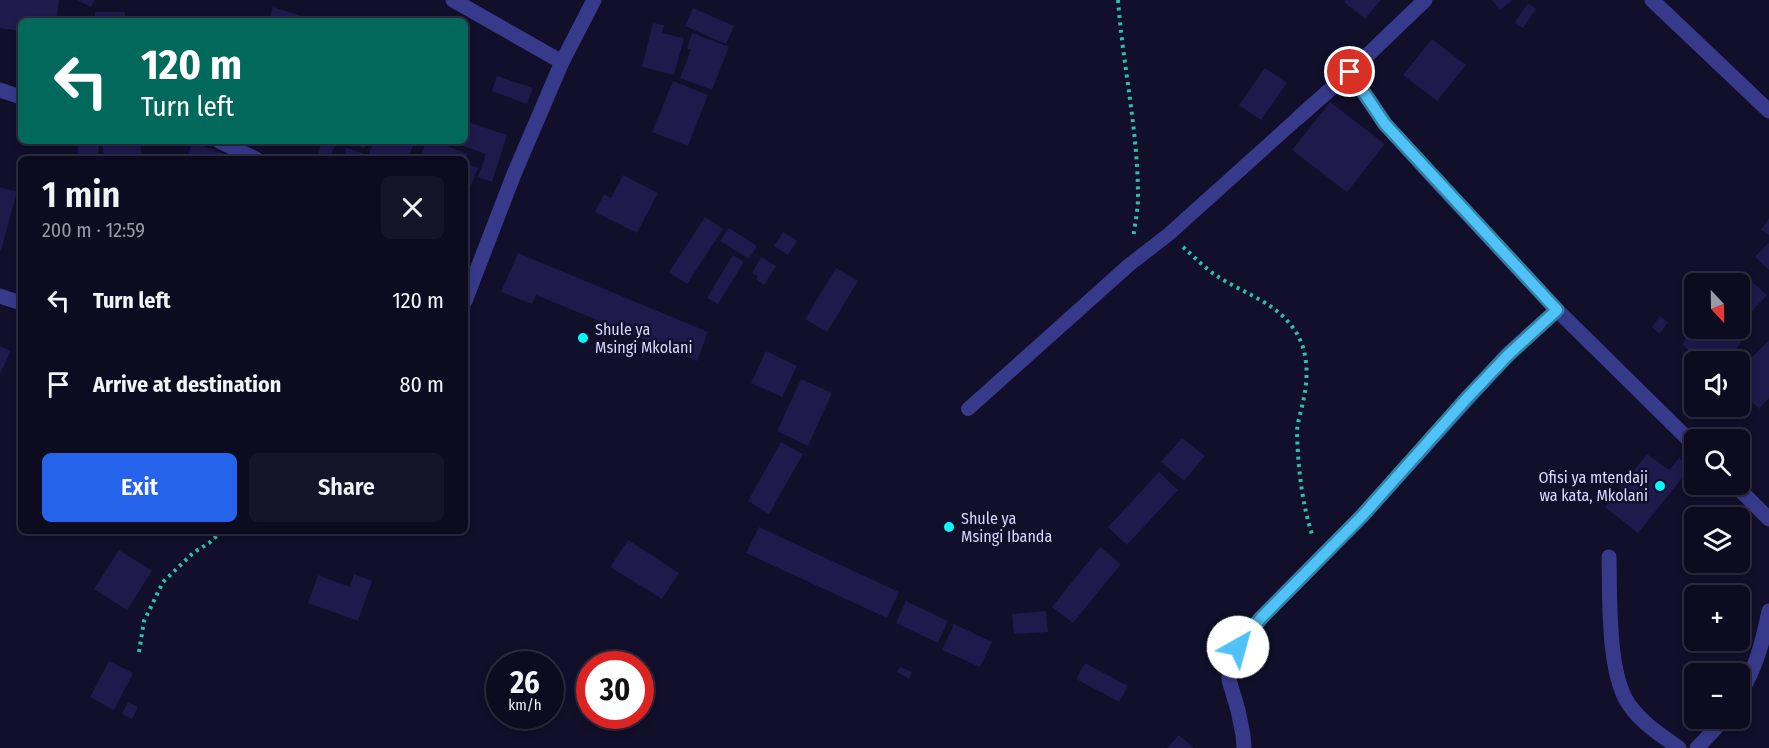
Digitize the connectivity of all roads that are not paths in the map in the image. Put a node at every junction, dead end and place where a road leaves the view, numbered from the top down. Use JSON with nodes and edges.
{"nodes":[{"id":1,"x":453,"y":0,"type":"edge"},
{"id":2,"x":594,"y":0,"type":"edge"},
{"id":3,"x":1425,"y":0,"type":"edge"},
{"id":4,"x":1652,"y":0,"type":"edge"},
{"id":5,"x":562,"y":62,"type":"junction"},
{"id":6,"x":1350,"y":72,"type":"junction"},
{"id":7,"x":0,"y":90,"type":"edge"},
{"id":8,"x":18,"y":96,"type":"edge"},
{"id":9,"x":1769,"y":111,"type":"edge"},
{"id":10,"x":1299,"y":117,"type":"joint"},
{"id":11,"x":225,"y":144,"type":"edge"},
{"id":12,"x":250,"y":156,"type":"edge"},
{"id":13,"x":468,"y":293,"type":"edge"},
{"id":14,"x":0,"y":297,"type":"edge"},
{"id":15,"x":18,"y":302,"type":"edge"},
{"id":16,"x":1557,"y":310,"type":"junction"},
{"id":17,"x":968,"y":409,"type":"dead end"},
{"id":18,"x":1684,"y":435,"type":"edge"},
{"id":19,"x":1745,"y":495,"type":"edge"},
{"id":20,"x":1769,"y":519,"type":"edge"},
{"id":21,"x":1609,"y":557,"type":"dead end"},
{"id":22,"x":1769,"y":611,"type":"edge"},
{"id":23,"x":1750,"y":676,"type":"edge"},
{"id":24,"x":1715,"y":729,"type":"edge"},
{"id":25,"x":1244,"y":748,"type":"edge"},
{"id":26,"x":1679,"y":748,"type":"edge"},
{"id":27,"x":1697,"y":748,"type":"edge"}],
"edges":[{"from":1,"to":5,"type":"street"},
{"from":2,"to":5,"type":"street"},
{"from":3,"to":6,"type":"street"},
{"from":4,"to":9,"type":"street"},
{"from":5,"to":13,"type":"street"},
{"from":6,"to":10,"type":"street"},
{"from":6,"to":16,"type":"street"},
{"from":7,"to":8,"type":"street"},
{"from":10,"to":17,"type":"lane"},
{"from":11,"to":12,"type":"street"},
{"from":14,"to":15,"type":"street"},
{"from":16,"to":18,"type":"street"},
{"from":16,"to":25,"type":"street"},
{"from":19,"to":20,"type":"street"},
{"from":21,"to":26,"type":"street"},
{"from":22,"to":23,"type":"street"},
{"from":24,"to":27,"type":"street"}]}
